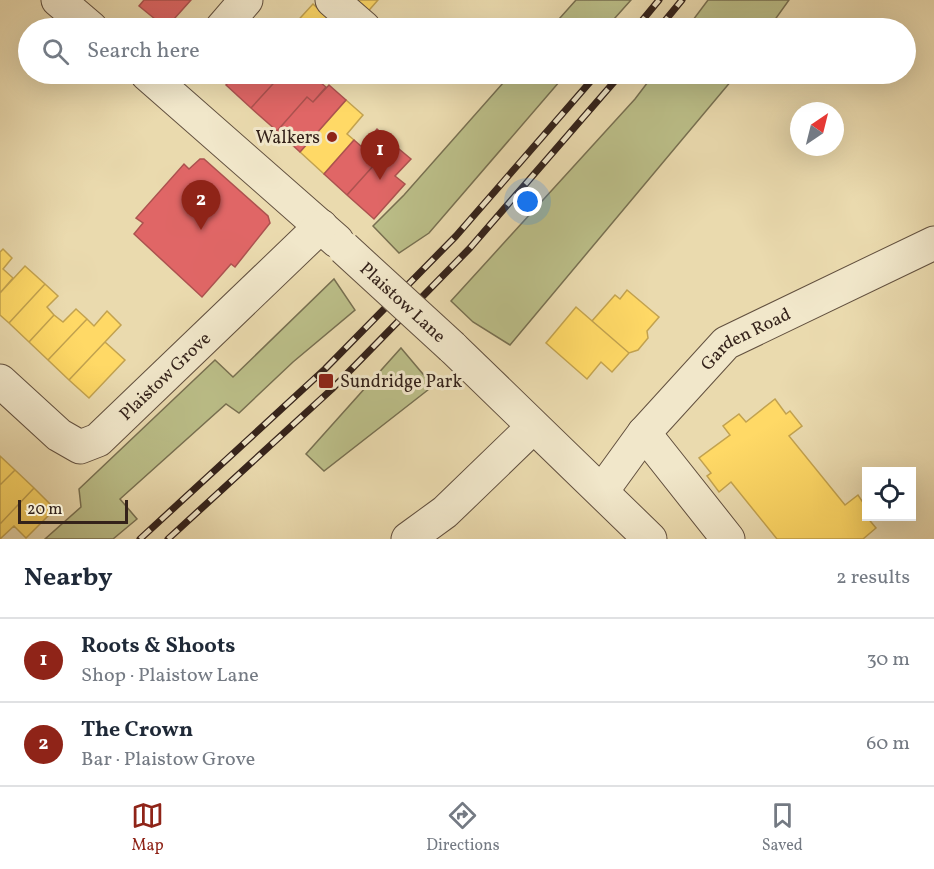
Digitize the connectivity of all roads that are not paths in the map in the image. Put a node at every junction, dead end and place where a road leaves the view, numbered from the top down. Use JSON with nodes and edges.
{"nodes":[{"id":1,"x":58,"y":0,"type":"edge"},
{"id":2,"x":246,"y":0,"type":"edge"},
{"id":3,"x":332,"y":0,"type":"edge"},
{"id":4,"x":79,"y":18,"type":"edge"},
{"id":5,"x":231,"y":18,"type":"edge"},
{"id":6,"x":353,"y":18,"type":"edge"},
{"id":7,"x":171,"y":84,"type":"edge"},
{"id":8,"x":321,"y":225,"type":"junction"},
{"id":9,"x":934,"y":243,"type":"edge"},
{"id":10,"x":0,"y":381,"type":"edge"},
{"id":11,"x":534,"y":427,"type":"junction"},
{"id":12,"x":644,"y":433,"type":"junction"},
{"id":13,"x":602,"y":491,"type":"junction"},
{"id":14,"x":408,"y":539,"type":"edge"},
{"id":15,"x":650,"y":539,"type":"edge"},
{"id":16,"x":728,"y":539,"type":"edge"}],
"edges":[{"from":1,"to":4,"type":"street"},
{"from":2,"to":5,"type":"street"},
{"from":3,"to":6,"type":"street"},
{"from":7,"to":8,"type":"street","name":"Plaistow Lane"},
{"from":8,"to":10,"type":"street","name":"Plaistow Grove"},
{"from":8,"to":11,"type":"street","name":"Plaistow Lane","bridge":true},
{"from":9,"to":12,"type":"street","name":"Garden Road"},
{"from":11,"to":13,"type":"street","name":"Plaistow Lane"},
{"from":11,"to":14,"type":"street"},
{"from":12,"to":13,"type":"street","name":"Garden Road"},
{"from":12,"to":16,"type":"street"},
{"from":13,"to":15,"type":"street","name":"Plaistow Lane"}]}
